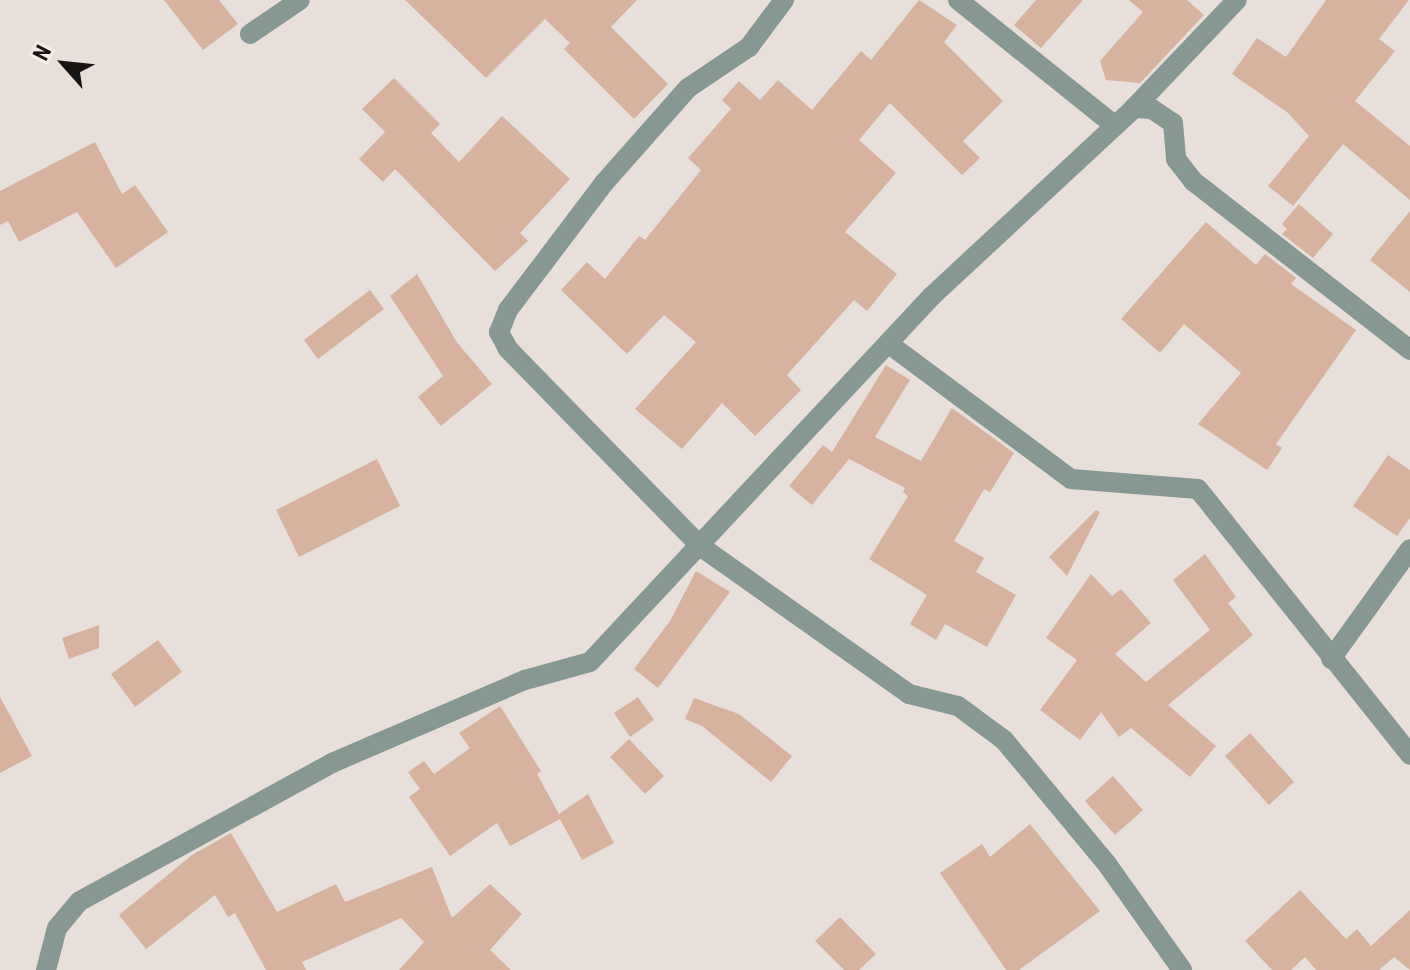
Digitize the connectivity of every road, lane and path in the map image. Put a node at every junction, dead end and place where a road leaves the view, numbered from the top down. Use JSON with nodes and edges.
{"nodes":[{"id":1,"x":300,"y":0,"type":"edge"},
{"id":2,"x":784,"y":0,"type":"edge"},
{"id":3,"x":958,"y":0,"type":"edge"},
{"id":4,"x":1237,"y":0,"type":"edge"},
{"id":5,"x":250,"y":34,"type":"dead end"},
{"id":6,"x":1134,"y":108,"type":"junction"},
{"id":7,"x":1115,"y":126,"type":"junction"},
{"id":8,"x":889,"y":344,"type":"junction"},
{"id":9,"x":1410,"y":350,"type":"edge"},
{"id":10,"x":700,"y":546,"type":"junction"},
{"id":11,"x":1410,"y":549,"type":"edge"},
{"id":12,"x":1331,"y":659,"type":"junction"},
{"id":13,"x":1410,"y":755,"type":"edge"},
{"id":14,"x":46,"y":970,"type":"edge"},
{"id":15,"x":1182,"y":970,"type":"edge"}],
"edges":[{"from":1,"to":5,"type":"street"},
{"from":2,"to":10,"type":"street"},
{"from":3,"to":7,"type":"street"},
{"from":4,"to":6,"type":"street"},
{"from":6,"to":7,"type":"street"},
{"from":6,"to":9,"type":"street"},
{"from":7,"to":8,"type":"street"},
{"from":8,"to":10,"type":"street"},
{"from":8,"to":12,"type":"street"},
{"from":10,"to":14,"type":"street"},
{"from":10,"to":15,"type":"street"},
{"from":11,"to":12,"type":"street"},
{"from":12,"to":13,"type":"street"}]}
